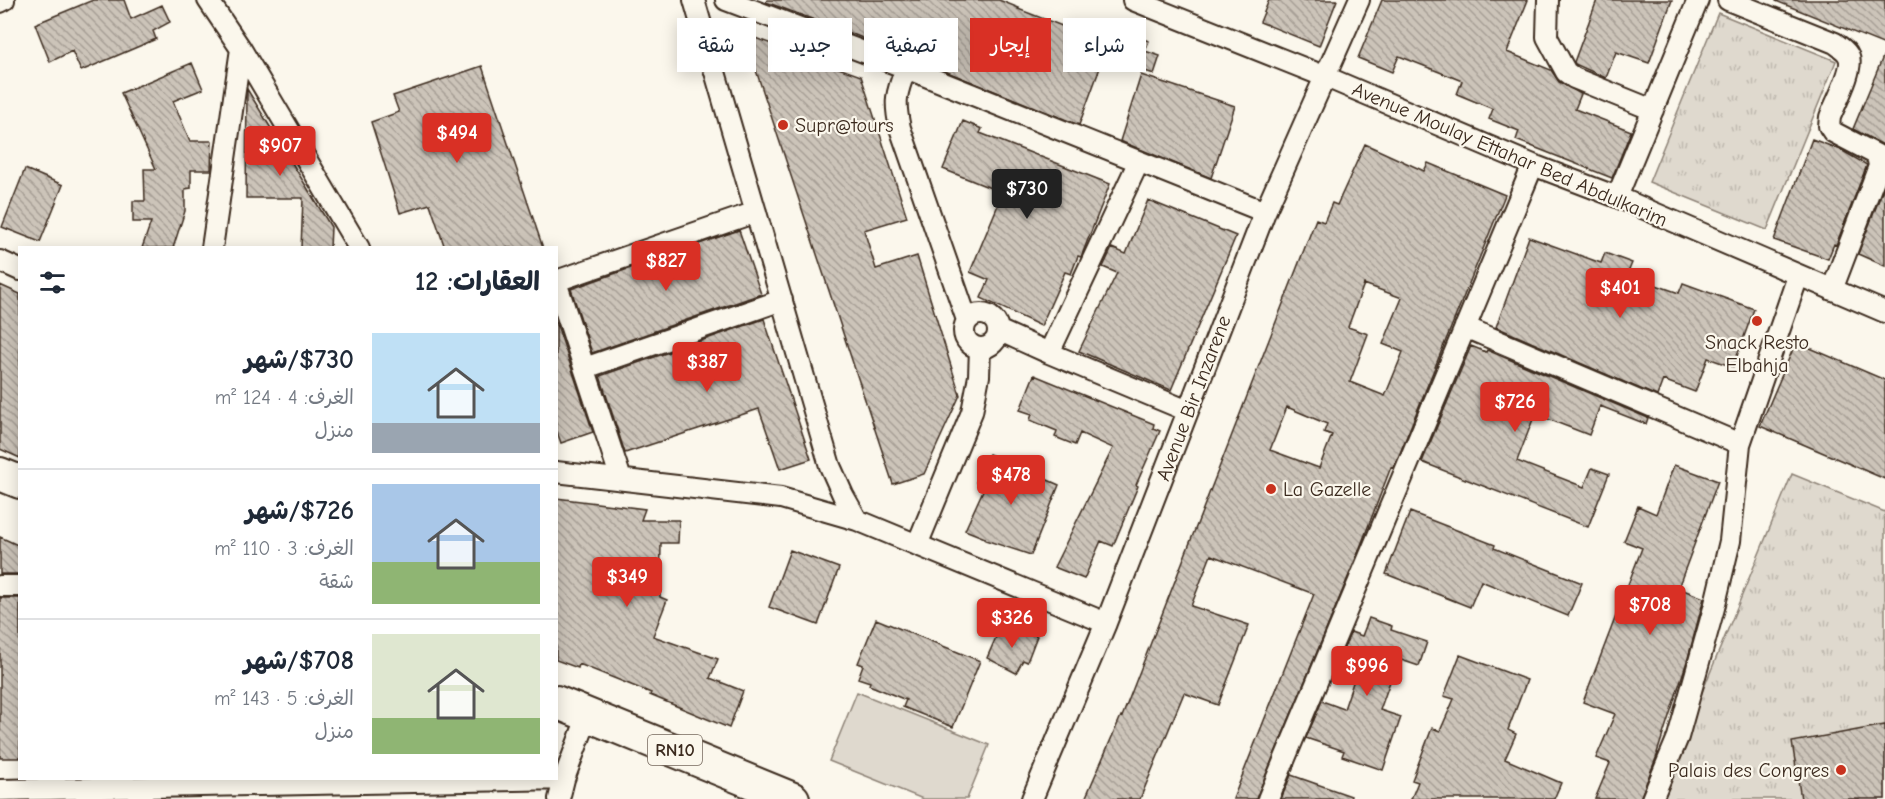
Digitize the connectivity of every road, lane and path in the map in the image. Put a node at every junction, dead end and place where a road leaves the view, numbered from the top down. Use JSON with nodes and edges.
{"nodes":[{"id":1,"x":4,"y":0,"type":"edge"},
{"id":2,"x":208,"y":0,"type":"edge"},
{"id":3,"x":694,"y":0,"type":"edge"},
{"id":4,"x":726,"y":0,"type":"edge"},
{"id":5,"x":1133,"y":0,"type":"edge"},
{"id":6,"x":1359,"y":0,"type":"edge"},
{"id":7,"x":1548,"y":0,"type":"edge"},
{"id":8,"x":1698,"y":0,"type":"edge"},
{"id":9,"x":1728,"y":0,"type":"edge"},
{"id":10,"x":0,"y":2,"type":"edge"},
{"id":11,"x":241,"y":49,"type":"junction"},
{"id":12,"x":864,"y":52,"type":"edge"},
{"id":13,"x":904,"y":72,"type":"edge"},
{"id":14,"x":916,"y":72,"type":"edge"},
{"id":15,"x":1326,"y":77,"type":"junction"},
{"id":16,"x":1653,"y":110,"type":"junction"},
{"id":17,"x":1139,"y":161,"type":"junction"},
{"id":18,"x":1533,"y":165,"type":"junction"},
{"id":19,"x":1617,"y":197,"type":"junction"},
{"id":20,"x":756,"y":212,"type":"junction"},
{"id":21,"x":1265,"y":212,"type":"junction"},
{"id":22,"x":212,"y":246,"type":"edge"},
{"id":23,"x":358,"y":246,"type":"edge"},
{"id":24,"x":0,"y":261,"type":"edge"},
{"id":25,"x":18,"y":269,"type":"edge"},
{"id":26,"x":1798,"y":276,"type":"junction"},
{"id":27,"x":558,"y":281,"type":"edge"},
{"id":28,"x":558,"y":288,"type":"edge"},
{"id":29,"x":1832,"y":290,"type":"junction"},
{"id":30,"x":782,"y":300,"type":"junction"},
{"id":31,"x":1885,"y":312,"type":"edge"},
{"id":32,"x":967,"y":320,"type":"junction"},
{"id":33,"x":1465,"y":327,"type":"junction"},
{"id":34,"x":998,"y":330,"type":"junction"},
{"id":35,"x":980,"y":348,"type":"junction"},
{"id":36,"x":1049,"y":353,"type":"junction"},
{"id":37,"x":585,"y":368,"type":"junction"},
{"id":38,"x":1188,"y":411,"type":"junction"},
{"id":39,"x":1740,"y":444,"type":"junction"},
{"id":40,"x":558,"y":471,"type":"edge"},
{"id":41,"x":0,"y":474,"type":"edge"},
{"id":42,"x":621,"y":479,"type":"junction"},
{"id":43,"x":18,"y":481,"type":"edge"},
{"id":44,"x":857,"y":520,"type":"junction"},
{"id":45,"x":917,"y":545,"type":"junction"},
{"id":46,"x":0,"y":586,"type":"edge"},
{"id":47,"x":18,"y":586,"type":"edge"},
{"id":48,"x":1106,"y":623,"type":"junction"},
{"id":49,"x":558,"y":703,"type":"edge"},
{"id":50,"x":588,"y":715,"type":"junction"},
{"id":51,"x":558,"y":779,"type":"edge"},
{"id":52,"x":564,"y":779,"type":"junction"},
{"id":53,"x":544,"y":780,"type":"edge"},
{"id":54,"x":34,"y":789,"type":"edge"},
{"id":55,"x":0,"y":790,"type":"edge"},
{"id":56,"x":318,"y":791,"type":"edge"},
{"id":57,"x":161,"y":793,"type":"edge"},
{"id":58,"x":559,"y":799,"type":"edge"},
{"id":59,"x":793,"y":799,"type":"edge"},
{"id":60,"x":1032,"y":799,"type":"edge"},
{"id":61,"x":1268,"y":799,"type":"edge"},
{"id":62,"x":1652,"y":799,"type":"edge"}],
"edges":[{"from":1,"to":10,"type":"street"},
{"from":2,"to":11,"type":"street"},
{"from":3,"to":20,"type":"street"},
{"from":4,"to":12,"type":"street"},
{"from":5,"to":15,"type":"street","name":"Avenue Moulay Ettahar Bed Abdulkarim"},
{"from":6,"to":15,"type":"street","name":"Avenue Bir Inzarene"},
{"from":7,"to":16,"type":"street"},
{"from":8,"to":16,"type":"street"},
{"from":9,"to":29,"type":"street"},
{"from":11,"to":22,"type":"street"},
{"from":11,"to":23,"type":"street"},
{"from":13,"to":32,"type":"street"},
{"from":14,"to":17,"type":"street"},
{"from":15,"to":18,"type":"street","name":"Avenue Moulay Ettahar Bed Abdulkarim"},
{"from":15,"to":21,"type":"street","name":"Avenue Bir Inzarene"},
{"from":16,"to":19,"type":"street"},
{"from":17,"to":21,"type":"street"},
{"from":17,"to":36,"type":"street"},
{"from":18,"to":19,"type":"street","name":"Avenue Moulay Ettahar Bed Abdulkarim"},
{"from":18,"to":33,"type":"street"},
{"from":19,"to":26,"type":"street","name":"Avenue Moulay Ettahar Bed Abdulkarim"},
{"from":20,"to":27,"type":"street"},
{"from":20,"to":30,"type":"street"},
{"from":21,"to":38,"type":"street","name":"Avenue Bir Inzarene"},
{"from":24,"to":25,"type":"street"},
{"from":26,"to":29,"type":"street","name":"Avenue Moulay Ettahar Bed Abdulkarim"},
{"from":26,"to":39,"type":"street"},
{"from":28,"to":37,"type":"street"},
{"from":29,"to":31,"type":"street","name":"Avenue Moulay Ettahar Bed Abdulkarim"},
{"from":30,"to":37,"type":"street"},
{"from":30,"to":44,"type":"street"},
{"from":32,"to":34,"type":"street"},
{"from":32,"to":35,"type":"street"},
{"from":33,"to":39,"type":"street"},
{"from":33,"to":61,"type":"street"},
{"from":34,"to":35,"type":"street"},
{"from":34,"to":36,"type":"street"},
{"from":35,"to":45,"type":"street"},
{"from":36,"to":38,"type":"street"},
{"from":37,"to":42,"type":"street"},
{"from":38,"to":48,"type":"street","name":"Avenue Bir Inzarene"},
{"from":39,"to":62,"type":"street"},
{"from":40,"to":42,"type":"street"},
{"from":41,"to":43,"type":"main road"},
{"from":42,"to":44,"type":"street"},
{"from":44,"to":45,"type":"street"},
{"from":45,"to":48,"type":"street"},
{"from":46,"to":47,"type":"street"},
{"from":48,"to":60,"type":"street","name":"Avenue Bir Inzarene"},
{"from":49,"to":50,"type":"main road","number":"RN10"},
{"from":50,"to":52,"type":"street"},
{"from":50,"to":59,"type":"main road","number":"RN10"},
{"from":51,"to":52,"type":"street"},
{"from":52,"to":58,"type":"street"},
{"from":53,"to":56,"type":"street"},
{"from":54,"to":55,"type":"street"},
{"from":54,"to":57,"type":"street"},
{"from":56,"to":57,"type":"street"}]}
